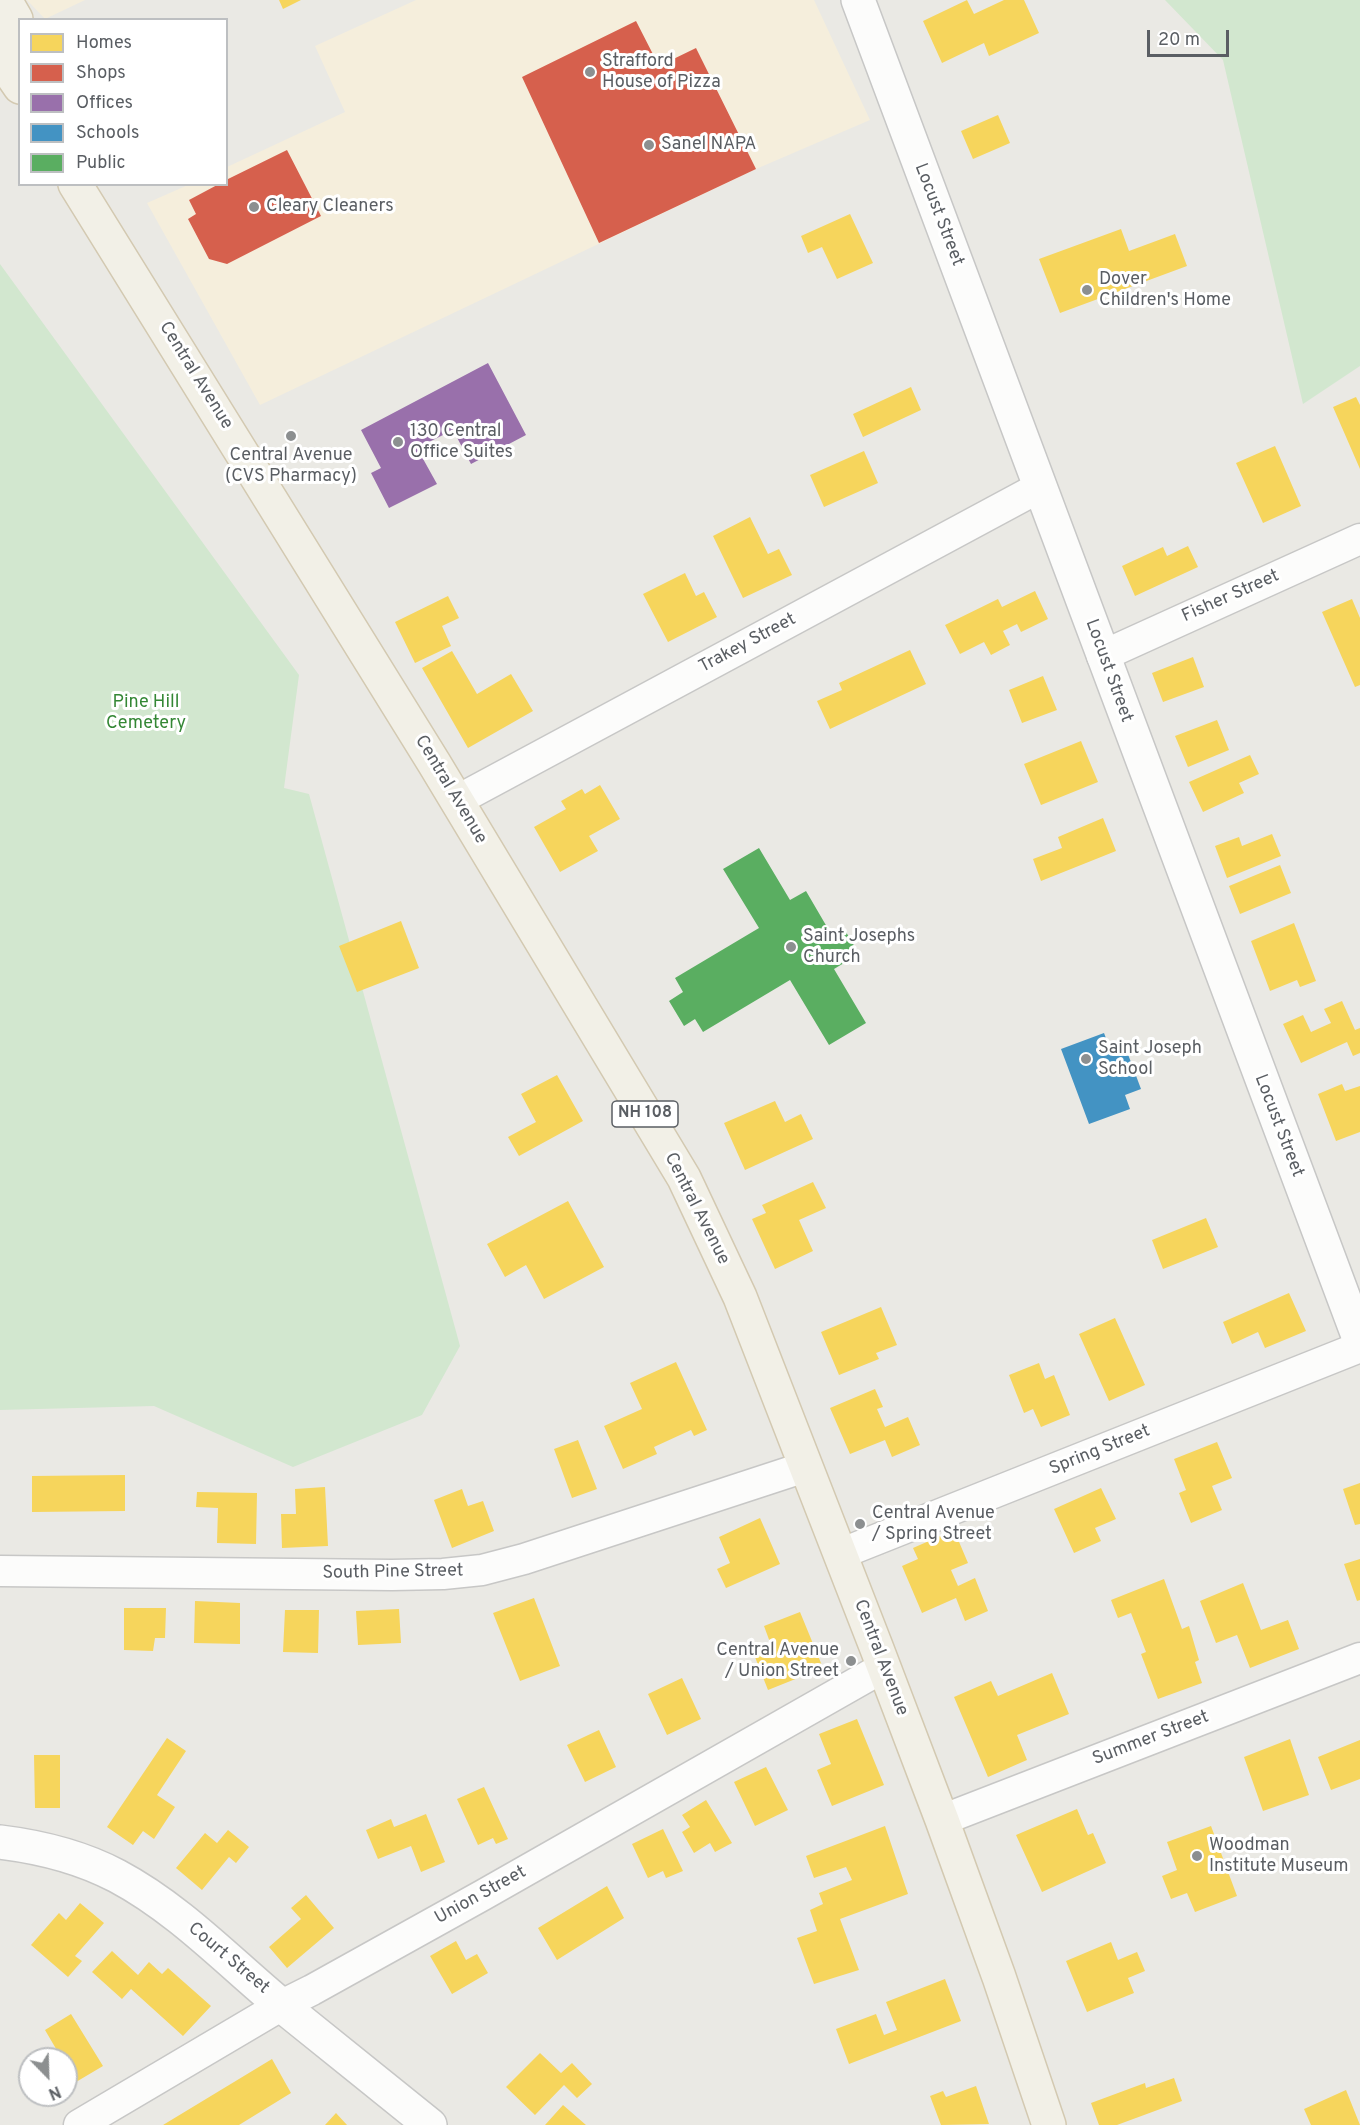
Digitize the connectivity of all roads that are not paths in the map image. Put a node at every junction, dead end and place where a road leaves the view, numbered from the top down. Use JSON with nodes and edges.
{"nodes":[{"id":1,"x":5,"y":0,"type":"edge"},
{"id":2,"x":858,"y":0,"type":"edge"},
{"id":3,"x":10,"y":74,"type":"edge"},
{"id":4,"x":76,"y":186,"type":"edge"},
{"id":5,"x":1040,"y":487,"type":"junction"},
{"id":6,"x":1360,"y":539,"type":"edge"},
{"id":7,"x":1102,"y":656,"type":"junction"},
{"id":8,"x":456,"y":801,"type":"junction"},
{"id":9,"x":1360,"y":1341,"type":"edge"},
{"id":10,"x":1360,"y":1347,"type":"edge"},
{"id":11,"x":805,"y":1467,"type":"junction"},
{"id":12,"x":840,"y":1554,"type":"junction"},
{"id":13,"x":0,"y":1571,"type":"edge"},
{"id":14,"x":1360,"y":1658,"type":"edge"},
{"id":15,"x":884,"y":1667,"type":"junction"},
{"id":16,"x":942,"y":1820,"type":"junction"},
{"id":17,"x":0,"y":1842,"type":"edge"},
{"id":18,"x":282,"y":2005,"type":"junction"},
{"id":19,"x":79,"y":2125,"type":"edge"},
{"id":20,"x":430,"y":2125,"type":"edge"},
{"id":21,"x":1049,"y":2125,"type":"edge"}],
"edges":[{"from":1,"to":3,"type":"main road"},
{"from":2,"to":5,"type":"street","name":"Locust Street"},
{"from":4,"to":8,"type":"main road","name":"Central Avenue","number":"NH 108"},
{"from":5,"to":7,"type":"street","name":"Locust Street"},
{"from":5,"to":8,"type":"street","name":"Trakey Street"},
{"from":6,"to":7,"type":"street","name":"Fisher Street"},
{"from":7,"to":9,"type":"street","name":"Locust Street"},
{"from":8,"to":11,"type":"main road","name":"Central Avenue","number":"NH 108"},
{"from":10,"to":12,"type":"street","name":"Spring Street"},
{"from":11,"to":12,"type":"main road","name":"Central Avenue","number":"NH 108"},
{"from":11,"to":13,"type":"street","name":"South Pine Street"},
{"from":12,"to":15,"type":"main road","name":"Central Avenue","number":"NH 108"},
{"from":14,"to":16,"type":"street","name":"Summer Street"},
{"from":15,"to":16,"type":"main road","name":"Central Avenue","number":"NH 108"},
{"from":15,"to":18,"type":"street","name":"Union Street"},
{"from":16,"to":21,"type":"main road","name":"Central Avenue","number":"NH 108"},
{"from":17,"to":18,"type":"street","name":"Court Street"},
{"from":18,"to":19,"type":"street","name":"Union Street"},
{"from":18,"to":20,"type":"street","name":"Court Street"}]}
